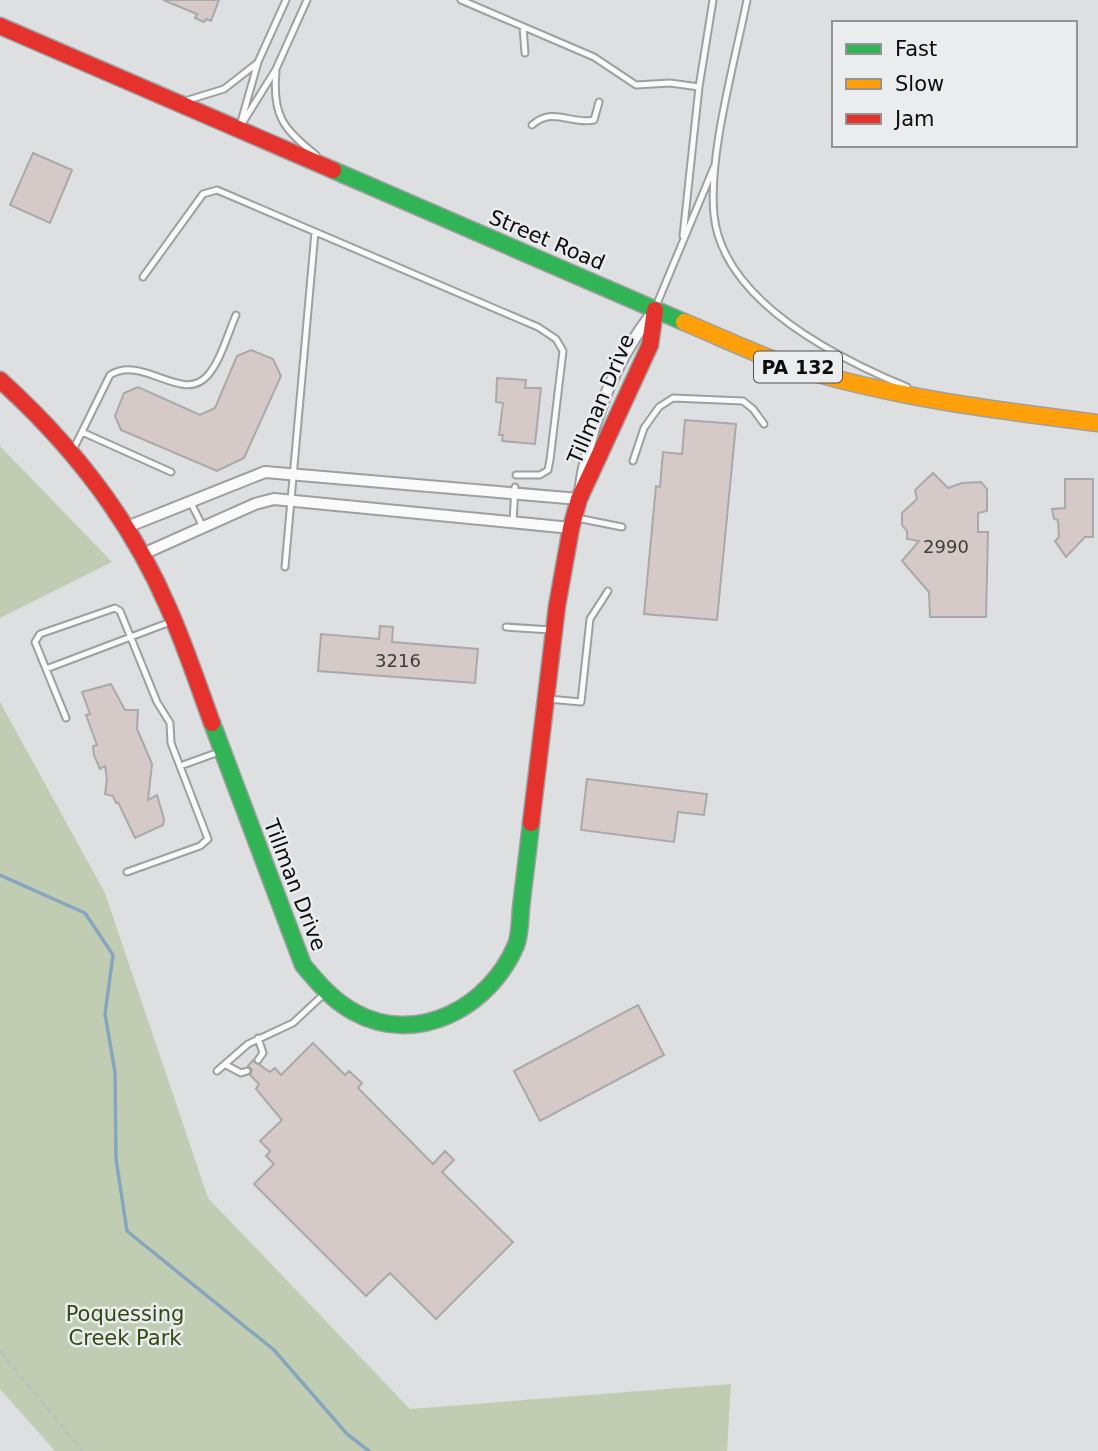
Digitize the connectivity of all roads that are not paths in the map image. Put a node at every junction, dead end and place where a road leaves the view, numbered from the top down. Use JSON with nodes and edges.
{"nodes":[{"id":1,"x":286,"y":0,"type":"edge"},
{"id":2,"x":306,"y":0,"type":"edge"},
{"id":3,"x":461,"y":0,"type":"edge"},
{"id":4,"x":713,"y":0,"type":"edge"},
{"id":5,"x":747,"y":0,"type":"edge"},
{"id":6,"x":0,"y":26,"type":"edge"},
{"id":7,"x":523,"y":27,"type":"junction"},
{"id":8,"x":525,"y":52,"type":"dead end"},
{"id":9,"x":258,"y":62,"type":"junction"},
{"id":10,"x":276,"y":69,"type":"junction"},
{"id":11,"x":699,"y":87,"type":"junction"},
{"id":12,"x":175,"y":102,"type":"junction"},
{"id":13,"x":599,"y":102,"type":"dead end"},
{"id":14,"x":533,"y":125,"type":"dead end"},
{"id":15,"x":239,"y":130,"type":"junction"},
{"id":16,"x":715,"y":164,"type":"junction"},
{"id":17,"x":338,"y":172,"type":"junction"},
{"id":18,"x":315,"y":232,"type":"junction"},
{"id":19,"x":683,"y":236,"type":"junction"},
{"id":20,"x":143,"y":277,"type":"dead end"},
{"id":21,"x":654,"y":310,"type":"junction"},
{"id":22,"x":236,"y":315,"type":"dead end"},
{"id":23,"x":0,"y":380,"type":"edge"},
{"id":24,"x":948,"y":404,"type":"junction"},
{"id":25,"x":1098,"y":423,"type":"edge"},
{"id":26,"x":764,"y":424,"type":"dead end"},
{"id":27,"x":82,"y":432,"type":"junction"},
{"id":28,"x":72,"y":451,"type":"junction"},
{"id":29,"x":633,"y":461,"type":"dead end"},
{"id":30,"x":171,"y":472,"type":"dead end"},
{"id":31,"x":291,"y":473,"type":"junction"},
{"id":32,"x":516,"y":475,"type":"dead end"},
{"id":33,"x":515,"y":490,"type":"junction"},
{"id":34,"x":289,"y":499,"type":"junction"},
{"id":35,"x":579,"y":499,"type":"junction"},
{"id":36,"x":190,"y":501,"type":"junction"},
{"id":37,"x":513,"y":522,"type":"junction"},
{"id":38,"x":572,"y":522,"type":"junction"},
{"id":39,"x":127,"y":527,"type":"junction"},
{"id":40,"x":202,"y":527,"type":"junction"},
{"id":41,"x":622,"y":527,"type":"dead end"},
{"id":42,"x":143,"y":554,"type":"junction"},
{"id":43,"x":285,"y":567,"type":"dead end"},
{"id":44,"x":608,"y":591,"type":"dead end"},
{"id":45,"x":174,"y":621,"type":"junction"},
{"id":46,"x":506,"y":627,"type":"dead end"},
{"id":47,"x":554,"y":631,"type":"junction"},
{"id":48,"x":131,"y":637,"type":"junction"},
{"id":49,"x":46,"y":669,"type":"junction"},
{"id":50,"x":546,"y":699,"type":"junction"},
{"id":51,"x":65,"y":718,"type":"dead end"},
{"id":52,"x":222,"y":750,"type":"junction"},
{"id":53,"x":180,"y":766,"type":"junction"},
{"id":54,"x":127,"y":872,"type":"dead end"},
{"id":55,"x":324,"y":993,"type":"junction"},
{"id":56,"x":258,"y":1038,"type":"junction"},
{"id":57,"x":258,"y":1060,"type":"dead end"},
{"id":58,"x":226,"y":1065,"type":"junction"},
{"id":59,"x":217,"y":1071,"type":"dead end"},
{"id":60,"x":247,"y":1071,"type":"dead end"}],
"edges":[{"from":1,"to":9,"type":"lane"},
{"from":2,"to":10,"type":"lane"},
{"from":3,"to":7,"type":"lane"},
{"from":4,"to":11,"type":"lane"},
{"from":5,"to":16,"type":"lane"},
{"from":6,"to":12,"type":"street","name":"Street Road","number":"PA 132"},
{"from":7,"to":8,"type":"lane"},
{"from":7,"to":11,"type":"lane"},
{"from":9,"to":12,"type":"lane"},
{"from":9,"to":15,"type":"lane"},
{"from":10,"to":15,"type":"lane"},
{"from":10,"to":17,"type":"lane"},
{"from":11,"to":19,"type":"lane"},
{"from":12,"to":15,"type":"street","name":"Street Road","number":"PA 132"},
{"from":13,"to":14,"type":"lane"},
{"from":15,"to":17,"type":"street","name":"Street Road","number":"PA 132"},
{"from":16,"to":19,"type":"lane"},
{"from":16,"to":24,"type":"lane"},
{"from":17,"to":21,"type":"street","name":"Street Road","number":"PA 132"},
{"from":18,"to":20,"type":"lane"},
{"from":18,"to":31,"type":"lane"},
{"from":18,"to":32,"type":"lane"},
{"from":19,"to":21,"type":"lane"},
{"from":21,"to":24,"type":"street","name":"Street Road","number":"PA 132"},
{"from":21,"to":35,"type":"street","name":"Tillman Drive"},
{"from":22,"to":27,"type":"lane"},
{"from":23,"to":28,"type":"street","name":"Tillman Drive"},
{"from":24,"to":25,"type":"street","name":"Street Road","number":"PA 132"},
{"from":26,"to":29,"type":"lane"},
{"from":27,"to":28,"type":"lane"},
{"from":27,"to":30,"type":"lane"},
{"from":28,"to":39,"type":"street","name":"Tillman Drive"},
{"from":31,"to":33,"type":"street"},
{"from":31,"to":34,"type":"lane"},
{"from":31,"to":36,"type":"street"},
{"from":33,"to":35,"type":"street"},
{"from":33,"to":37,"type":"lane"},
{"from":34,"to":37,"type":"street"},
{"from":34,"to":40,"type":"street"},
{"from":34,"to":43,"type":"lane"},
{"from":35,"to":38,"type":"street","name":"Tillman Drive"},
{"from":36,"to":39,"type":"street"},
{"from":36,"to":40,"type":"lane"},
{"from":37,"to":38,"type":"street"},
{"from":38,"to":41,"type":"lane"},
{"from":38,"to":47,"type":"street","name":"Tillman Drive"},
{"from":39,"to":42,"type":"street","name":"Tillman Drive"},
{"from":40,"to":42,"type":"street"},
{"from":42,"to":45,"type":"street","name":"Tillman Drive"},
{"from":44,"to":50,"type":"lane"},
{"from":45,"to":48,"type":"lane"},
{"from":45,"to":52,"type":"street","name":"Tillman Drive"},
{"from":46,"to":47,"type":"lane"},
{"from":47,"to":50,"type":"street","name":"Tillman Drive"},
{"from":48,"to":49,"type":"lane"},
{"from":48,"to":49,"type":"lane"},
{"from":48,"to":53,"type":"lane"},
{"from":49,"to":51,"type":"lane"},
{"from":50,"to":55,"type":"street","name":"Tillman Drive"},
{"from":52,"to":53,"type":"lane"},
{"from":52,"to":55,"type":"street","name":"Tillman Drive"},
{"from":53,"to":54,"type":"lane"},
{"from":55,"to":56,"type":"lane"},
{"from":56,"to":57,"type":"lane"},
{"from":56,"to":58,"type":"lane"},
{"from":58,"to":59,"type":"lane"},
{"from":58,"to":60,"type":"lane"}]}
